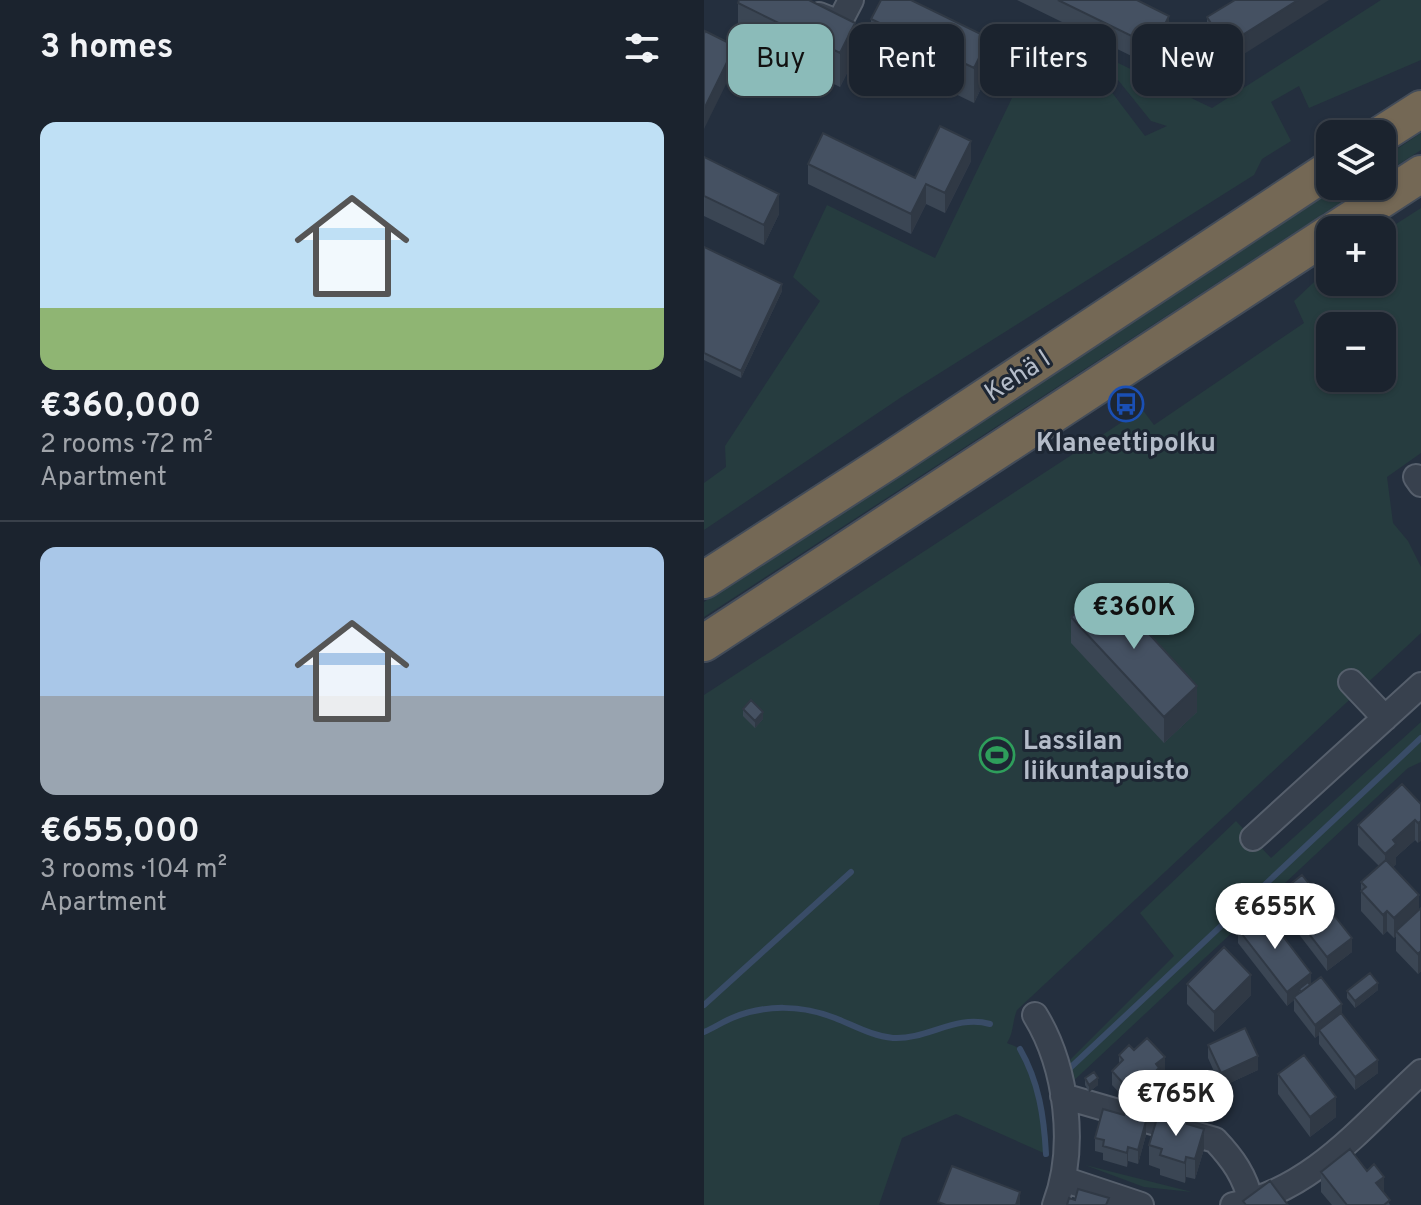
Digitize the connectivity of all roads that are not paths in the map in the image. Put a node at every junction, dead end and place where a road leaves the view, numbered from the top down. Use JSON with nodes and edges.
{"nodes":[{"id":1,"x":851,"y":0,"type":"edge"},
{"id":2,"x":812,"y":6,"type":"edge"},
{"id":3,"x":1421,"y":109,"type":"edge"},
{"id":4,"x":1396,"y":125,"type":"edge"},
{"id":5,"x":1421,"y":174,"type":"edge"},
{"id":6,"x":1316,"y":178,"type":"edge"},
{"id":7,"x":1357,"y":216,"type":"edge"},
{"id":8,"x":1316,"y":242,"type":"edge"},
{"id":9,"x":704,"y":580,"type":"edge"},
{"id":10,"x":704,"y":643,"type":"edge"},
{"id":11,"x":1351,"y":682,"type":"dead end"},
{"id":12,"x":1421,"y":685,"type":"edge"},
{"id":13,"x":1385,"y":718,"type":"junction"},
{"id":14,"x":1253,"y":838,"type":"dead end"},
{"id":15,"x":1035,"y":1015,"type":"dead end"},
{"id":16,"x":1421,"y":1072,"type":"edge"},
{"id":17,"x":1063,"y":1096,"type":"junction"},
{"id":18,"x":1063,"y":1179,"type":"junction"},
{"id":19,"x":1290,"y":1197,"type":"edge"},
{"id":20,"x":1242,"y":1203,"type":"edge"},
{"id":21,"x":1055,"y":1205,"type":"edge"},
{"id":22,"x":1141,"y":1205,"type":"edge"}],
"edges":[{"from":1,"to":2,"type":"street"},
{"from":3,"to":4,"type":"highway"},
{"from":5,"to":7,"type":"highway","name":"Kehä I"},
{"from":6,"to":9,"type":"highway","name":"Kehä I"},
{"from":8,"to":10,"type":"highway","name":"Kehä I"},
{"from":11,"to":13,"type":"street"},
{"from":12,"to":13,"type":"street"},
{"from":13,"to":14,"type":"street"},
{"from":15,"to":17,"type":"street"},
{"from":16,"to":19,"type":"street"},
{"from":17,"to":18,"type":"street"},
{"from":17,"to":20,"type":"street"},
{"from":18,"to":21,"type":"street"},
{"from":18,"to":22,"type":"street"},
{"from":19,"to":20,"type":"street"}]}
